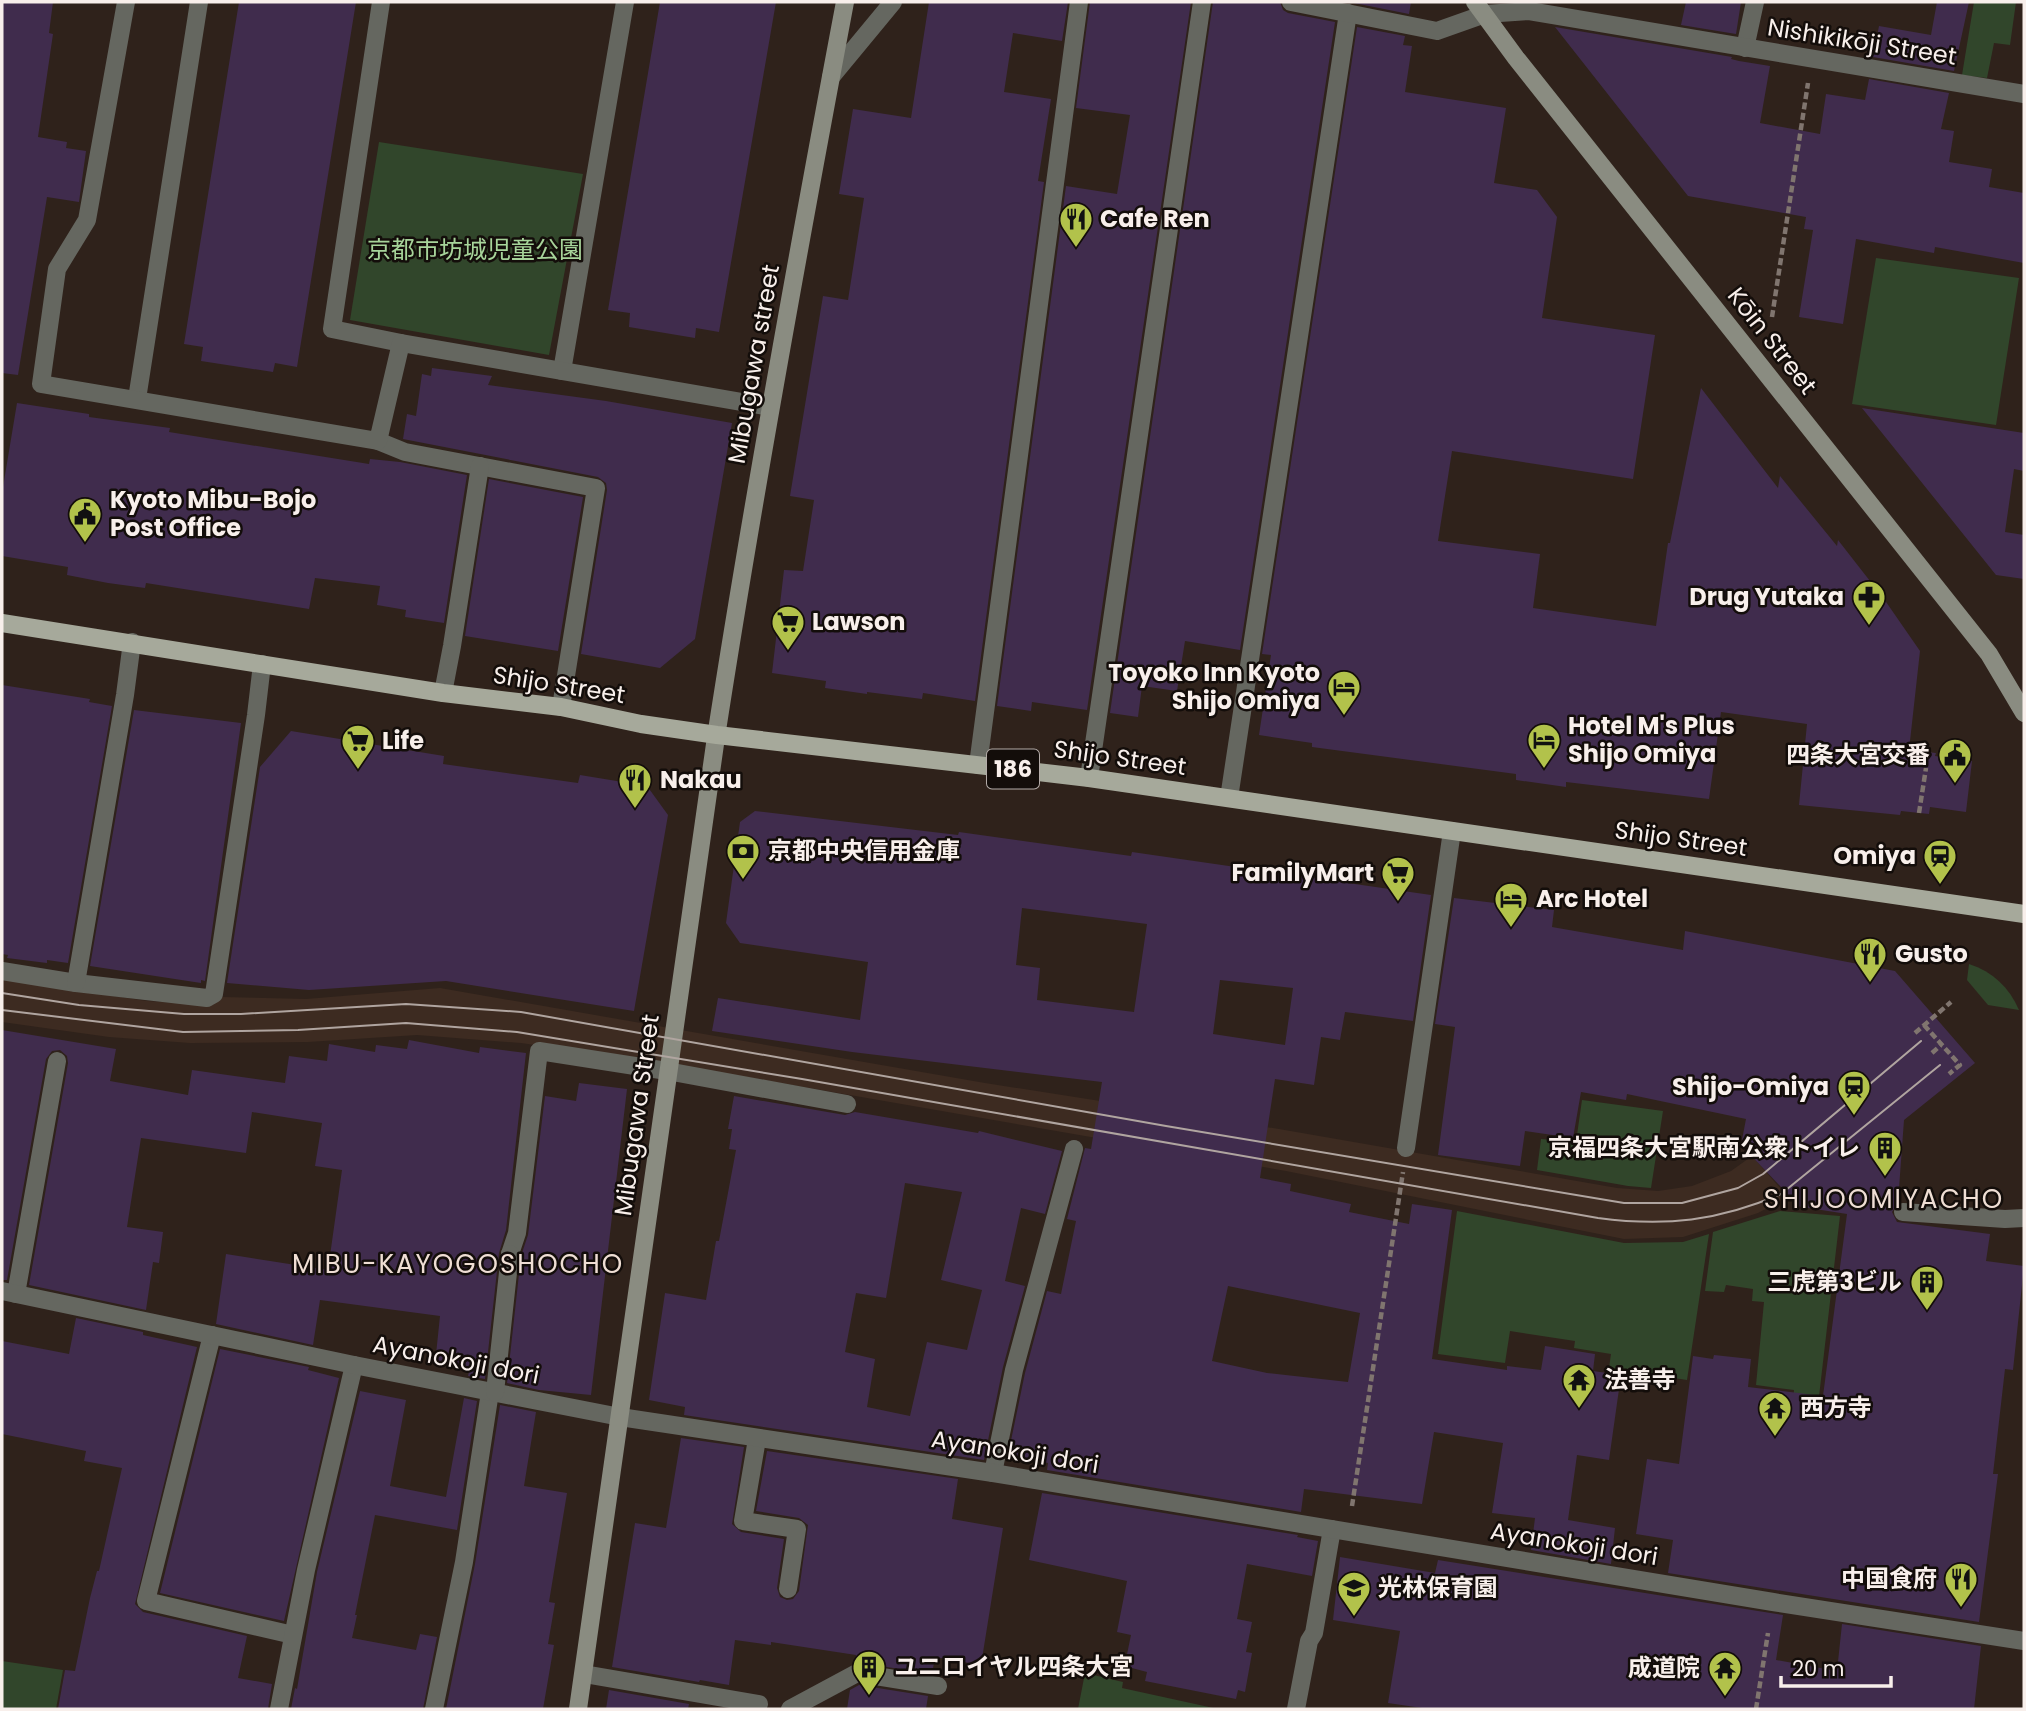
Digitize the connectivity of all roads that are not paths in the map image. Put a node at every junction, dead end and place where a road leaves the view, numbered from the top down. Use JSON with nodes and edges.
{"nodes":[{"id":1,"x":126,"y":2,"type":"edge"},
{"id":2,"x":199,"y":2,"type":"edge"},
{"id":3,"x":381,"y":2,"type":"edge"},
{"id":4,"x":625,"y":2,"type":"edge"},
{"id":5,"x":845,"y":2,"type":"edge"},
{"id":6,"x":893,"y":2,"type":"edge"},
{"id":7,"x":1079,"y":2,"type":"edge"},
{"id":8,"x":1202,"y":2,"type":"edge"},
{"id":9,"x":1291,"y":2,"type":"edge"},
{"id":10,"x":1755,"y":2,"type":"edge"},
{"id":11,"x":1480,"y":8,"type":"edge"},
{"id":12,"x":1348,"y":13,"type":"junction"},
{"id":13,"x":1745,"y":48,"type":"junction"},
{"id":14,"x":831,"y":77,"type":"junction"},
{"id":15,"x":2024,"y":94,"type":"edge"},
{"id":16,"x":401,"y":343,"type":"junction"},
{"id":17,"x":562,"y":371,"type":"junction"},
{"id":18,"x":137,"y":399,"type":"junction"},
{"id":19,"x":770,"y":407,"type":"junction"},
{"id":20,"x":378,"y":441,"type":"junction"},
{"id":21,"x":480,"y":466,"type":"junction"},
{"id":22,"x":2,"y":622,"type":"edge"},
{"id":23,"x":132,"y":642,"type":"junction"},
{"id":24,"x":262,"y":664,"type":"junction"},
{"id":25,"x":443,"y":693,"type":"junction"},
{"id":26,"x":561,"y":707,"type":"junction"},
{"id":27,"x":2024,"y":713,"type":"edge"},
{"id":28,"x":717,"y":735,"type":"junction"},
{"id":29,"x":978,"y":765,"type":"junction"},
{"id":30,"x":1090,"y":778,"type":"junction"},
{"id":31,"x":1229,"y":798,"type":"junction"},
{"id":32,"x":1452,"y":831,"type":"junction"},
{"id":33,"x":2024,"y":914,"type":"edge"},
{"id":34,"x":2,"y":971,"type":"edge"},
{"id":35,"x":76,"y":983,"type":"junction"},
{"id":36,"x":57,"y":1060,"type":"dead end"},
{"id":37,"x":667,"y":1071,"type":"junction"},
{"id":38,"x":847,"y":1104,"type":"dead end"},
{"id":39,"x":1406,"y":1148,"type":"road end"},
{"id":40,"x":1074,"y":1149,"type":"dead end"},
{"id":41,"x":1903,"y":1212,"type":"dead end"},
{"id":42,"x":2024,"y":1218,"type":"edge"},
{"id":43,"x":9,"y":1292,"type":"edge"},
{"id":44,"x":212,"y":1335,"type":"junction"},
{"id":45,"x":354,"y":1365,"type":"junction"},
{"id":46,"x":492,"y":1392,"type":"junction"},
{"id":47,"x":620,"y":1417,"type":"junction"},
{"id":48,"x":757,"y":1439,"type":"junction"},
{"id":49,"x":993,"y":1473,"type":"junction"},
{"id":50,"x":1340,"y":1530,"type":"junction"},
{"id":51,"x":788,"y":1590,"type":"dead end"},
{"id":52,"x":293,"y":1635,"type":"junction"},
{"id":53,"x":2024,"y":1641,"type":"edge"},
{"id":54,"x":584,"y":1674,"type":"junction"},
{"id":55,"x":938,"y":1686,"type":"dead end"},
{"id":56,"x":729,"y":1704,"type":"edge"},
{"id":57,"x":759,"y":1704,"type":"dead end"},
{"id":58,"x":279,"y":1709,"type":"edge"},
{"id":59,"x":434,"y":1709,"type":"edge"},
{"id":60,"x":578,"y":1709,"type":"edge"},
{"id":61,"x":790,"y":1709,"type":"edge"},
{"id":62,"x":1296,"y":1709,"type":"edge"}],
"edges":[{"from":1,"to":18,"type":"street"},
{"from":2,"to":18,"type":"street"},
{"from":3,"to":16,"type":"street"},
{"from":4,"to":17,"type":"street"},
{"from":5,"to":14,"type":"street","name":"Mibugawa street"},
{"from":6,"to":14,"type":"street"},
{"from":7,"to":29,"type":"street"},
{"from":8,"to":30,"type":"street"},
{"from":9,"to":12,"type":"street","name":"Nishikikōji Street"},
{"from":10,"to":13,"type":"street"},
{"from":11,"to":12,"type":"street","name":"Nishikikōji Street"},
{"from":11,"to":13,"type":"street","name":"Nishikikōji Street"},
{"from":11,"to":27,"type":"street","name":"Kōin Street"},
{"from":12,"to":31,"type":"street"},
{"from":13,"to":15,"type":"street","name":"Nishikikōji Street"},
{"from":14,"to":19,"type":"street","name":"Mibugawa street"},
{"from":16,"to":17,"type":"street"},
{"from":16,"to":20,"type":"street"},
{"from":17,"to":19,"type":"street"},
{"from":18,"to":20,"type":"street"},
{"from":19,"to":28,"type":"street","name":"Mibugawa street"},
{"from":20,"to":21,"type":"street"},
{"from":21,"to":25,"type":"street"},
{"from":21,"to":26,"type":"street"},
{"from":22,"to":23,"type":"main road","name":"Shijo Street","number":"186"},
{"from":23,"to":24,"type":"main road","name":"Shijo Street","number":"186"},
{"from":23,"to":35,"type":"street"},
{"from":24,"to":25,"type":"main road","name":"Shijo Street","number":"186"},
{"from":24,"to":35,"type":"street"},
{"from":25,"to":26,"type":"main road","name":"Shijo Street","number":"186"},
{"from":26,"to":28,"type":"main road","name":"Shijo Street","number":"186"},
{"from":28,"to":29,"type":"main road","name":"Shijo Street","number":"186"},
{"from":28,"to":37,"type":"street","name":"Mibugawa Street"},
{"from":29,"to":30,"type":"main road","name":"Shijo Street","number":"186"},
{"from":30,"to":31,"type":"main road","name":"Shijo Street","number":"186"},
{"from":31,"to":32,"type":"main road","name":"Shijo Street","number":"186"},
{"from":32,"to":33,"type":"main road","name":"Shijo Street","number":"186"},
{"from":32,"to":39,"type":"street"},
{"from":34,"to":35,"type":"street"},
{"from":36,"to":43,"type":"street"},
{"from":37,"to":38,"type":"street"},
{"from":37,"to":46,"type":"street"},
{"from":37,"to":47,"type":"street","name":"Mibugawa Street"},
{"from":40,"to":49,"type":"street"},
{"from":41,"to":42,"type":"street"},
{"from":43,"to":44,"type":"street","name":"Ayanokoji dori"},
{"from":44,"to":45,"type":"street","name":"Ayanokoji dori"},
{"from":44,"to":52,"type":"street"},
{"from":45,"to":46,"type":"street","name":"Ayanokoji dori"},
{"from":45,"to":52,"type":"street"},
{"from":46,"to":47,"type":"street","name":"Ayanokoji dori"},
{"from":46,"to":59,"type":"street"},
{"from":47,"to":48,"type":"street","name":"Ayanokoji dori"},
{"from":47,"to":54,"type":"street","name":"Mibugawa Street"},
{"from":48,"to":49,"type":"street","name":"Ayanokoji dori"},
{"from":48,"to":51,"type":"street"},
{"from":49,"to":50,"type":"street","name":"Ayanokoji dori"},
{"from":50,"to":53,"type":"street","name":"Ayanokoji dori"},
{"from":50,"to":62,"type":"street"},
{"from":52,"to":58,"type":"street"},
{"from":54,"to":56,"type":"street"},
{"from":54,"to":60,"type":"street","name":"Mibugawa Street"},
{"from":55,"to":61,"type":"street"},
{"from":56,"to":57,"type":"street"}]}
